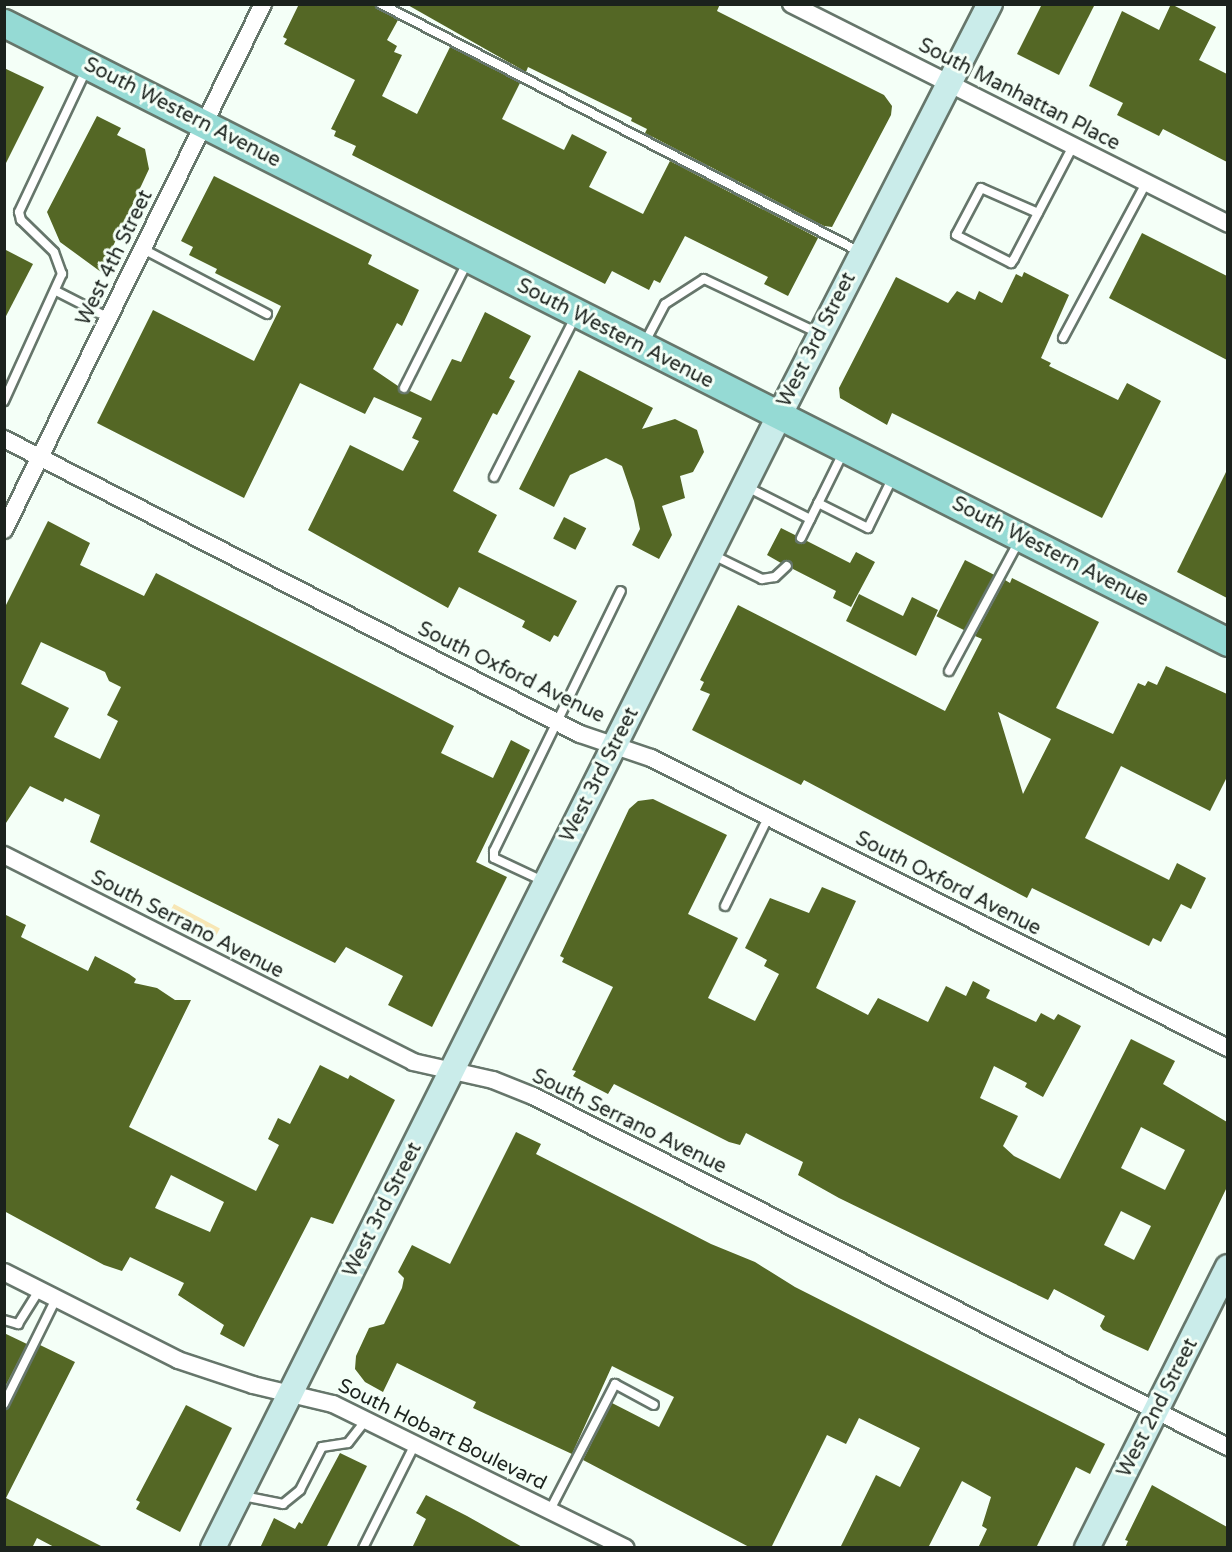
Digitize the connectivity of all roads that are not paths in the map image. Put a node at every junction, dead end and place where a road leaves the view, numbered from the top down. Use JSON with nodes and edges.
{"nodes":[{"id":1,"x":263,"y":4,"type":"edge"},
{"id":2,"x":381,"y":4,"type":"edge"},
{"id":3,"x":791,"y":4,"type":"edge"},
{"id":4,"x":990,"y":4,"type":"edge"},
{"id":5,"x":4,"y":23,"type":"edge"},
{"id":6,"x":88,"y":65,"type":"junction"},
{"id":7,"x":949,"y":83,"type":"junction"},
{"id":8,"x":205,"y":124,"type":"junction"},
{"id":9,"x":1073,"y":146,"type":"junction"},
{"id":10,"x":1146,"y":183,"type":"junction"},
{"id":11,"x":1038,"y":213,"type":"junction"},
{"id":12,"x":1227,"y":224,"type":"edge"},
{"id":13,"x":143,"y":249,"type":"junction"},
{"id":14,"x":862,"y":253,"type":"junction"},
{"id":15,"x":469,"y":260,"type":"junction"},
{"id":16,"x":57,"y":291,"type":"junction"},
{"id":17,"x":267,"y":314,"type":"dead end"},
{"id":18,"x":577,"y":314,"type":"junction"},
{"id":19,"x":109,"y":318,"type":"junction"},
{"id":20,"x":821,"y":334,"type":"junction"},
{"id":21,"x":1063,"y":338,"type":"dead end"},
{"id":22,"x":643,"y":347,"type":"junction"},
{"id":23,"x":404,"y":388,"type":"dead end"},
{"id":24,"x":4,"y":401,"type":"edge"},
{"id":25,"x":779,"y":416,"type":"junction"},
{"id":26,"x":4,"y":439,"type":"edge"},
{"id":27,"x":844,"y":449,"type":"junction"},
{"id":28,"x":41,"y":457,"type":"junction"},
{"id":29,"x":894,"y":474,"type":"junction"},
{"id":30,"x":494,"y":477,"type":"dead end"},
{"id":31,"x":744,"y":486,"type":"junction"},
{"id":32,"x":818,"y":503,"type":"junction"},
{"id":33,"x":810,"y":519,"type":"junction"},
{"id":34,"x":4,"y":530,"type":"edge"},
{"id":35,"x":1021,"y":536,"type":"junction"},
{"id":36,"x":801,"y":538,"type":"dead end"},
{"id":37,"x":711,"y":554,"type":"junction"},
{"id":38,"x":787,"y":566,"type":"dead end"},
{"id":39,"x":621,"y":591,"type":"dead end"},
{"id":40,"x":1227,"y":642,"type":"edge"},
{"id":41,"x":949,"y":671,"type":"dead end"},
{"id":42,"x":556,"y":722,"type":"junction"},
{"id":43,"x":615,"y":746,"type":"junction"},
{"id":44,"x":768,"y":818,"type":"junction"},
{"id":45,"x":4,"y":855,"type":"edge"},
{"id":46,"x":546,"y":882,"type":"junction"},
{"id":47,"x":725,"y":906,"type":"dead end"},
{"id":48,"x":1227,"y":1048,"type":"edge"},
{"id":49,"x":452,"y":1072,"type":"junction"},
{"id":50,"x":1227,"y":1267,"type":"edge"},
{"id":51,"x":6,"y":1276,"type":"edge"},
{"id":52,"x":39,"y":1290,"type":"junction"},
{"id":53,"x":56,"y":1299,"type":"junction"},
{"id":54,"x":4,"y":1320,"type":"edge"},
{"id":55,"x":291,"y":1394,"type":"junction"},
{"id":56,"x":4,"y":1404,"type":"edge"},
{"id":57,"x":654,"y":1405,"type":"dead end"},
{"id":58,"x":1157,"y":1411,"type":"junction"},
{"id":59,"x":366,"y":1420,"type":"junction"},
{"id":60,"x":415,"y":1444,"type":"junction"},
{"id":61,"x":1227,"y":1447,"type":"edge"},
{"id":62,"x":240,"y":1495,"type":"junction"},
{"id":63,"x":550,"y":1510,"type":"junction"},
{"id":64,"x":213,"y":1548,"type":"edge"},
{"id":65,"x":363,"y":1548,"type":"edge"},
{"id":66,"x":626,"y":1548,"type":"edge"},
{"id":67,"x":1087,"y":1548,"type":"edge"}],
"edges":[{"from":1,"to":8,"type":"street","name":"West 4th Street"},
{"from":2,"to":14,"type":"lane"},
{"from":3,"to":7,"type":"street","name":"South Manhattan Place"},
{"from":4,"to":7,"type":"main road","name":"West 3rd Street"},
{"from":5,"to":6,"type":"main road","name":"South Western Avenue"},
{"from":6,"to":8,"type":"main road","name":"South Western Avenue"},
{"from":6,"to":16,"type":"lane"},
{"from":7,"to":9,"type":"street","name":"South Manhattan Place"},
{"from":7,"to":14,"type":"main road","name":"West 3rd Street"},
{"from":8,"to":13,"type":"street","name":"West 4th Street"},
{"from":8,"to":15,"type":"main road","name":"South Western Avenue"},
{"from":9,"to":10,"type":"street","name":"South Manhattan Place"},
{"from":9,"to":11,"type":"lane"},
{"from":10,"to":12,"type":"street","name":"South Manhattan Place"},
{"from":10,"to":21,"type":"lane"},
{"from":11,"to":11,"type":"lane"},
{"from":13,"to":17,"type":"lane"},
{"from":13,"to":19,"type":"street","name":"West 4th Street"},
{"from":14,"to":20,"type":"main road","name":"West 3rd Street"},
{"from":15,"to":18,"type":"main road","name":"South Western Avenue"},
{"from":15,"to":23,"type":"lane"},
{"from":16,"to":19,"type":"lane"},
{"from":16,"to":24,"type":"lane"},
{"from":18,"to":22,"type":"main road","name":"South Western Avenue"},
{"from":18,"to":30,"type":"lane"},
{"from":19,"to":28,"type":"street","name":"West 4th Street"},
{"from":20,"to":22,"type":"lane"},
{"from":20,"to":25,"type":"main road","name":"West 3rd Street"},
{"from":22,"to":25,"type":"main road","name":"South Western Avenue"},
{"from":25,"to":27,"type":"main road","name":"South Western Avenue"},
{"from":25,"to":31,"type":"main road","name":"West 3rd Street"},
{"from":26,"to":28,"type":"street","name":"South Oxford Avenue"},
{"from":27,"to":29,"type":"main road","name":"South Western Avenue"},
{"from":27,"to":32,"type":"lane"},
{"from":28,"to":34,"type":"street","name":"West 4th Street"},
{"from":28,"to":42,"type":"street","name":"South Oxford Avenue"},
{"from":29,"to":32,"type":"lane"},
{"from":29,"to":35,"type":"main road","name":"South Western Avenue"},
{"from":31,"to":33,"type":"lane"},
{"from":31,"to":37,"type":"main road","name":"West 3rd Street"},
{"from":32,"to":33,"type":"lane"},
{"from":33,"to":36,"type":"lane"},
{"from":35,"to":40,"type":"main road","name":"South Western Avenue"},
{"from":35,"to":41,"type":"lane"},
{"from":37,"to":38,"type":"lane"},
{"from":37,"to":43,"type":"main road","name":"West 3rd Street"},
{"from":39,"to":42,"type":"lane"},
{"from":42,"to":43,"type":"street","name":"South Oxford Avenue"},
{"from":42,"to":46,"type":"lane"},
{"from":43,"to":44,"type":"street","name":"South Oxford Avenue"},
{"from":43,"to":46,"type":"main road","name":"West 3rd Street"},
{"from":44,"to":47,"type":"lane"},
{"from":44,"to":48,"type":"street","name":"South Oxford Avenue"},
{"from":45,"to":49,"type":"street","name":"South Serrano Avenue"},
{"from":46,"to":49,"type":"main road","name":"West 3rd Street"},
{"from":49,"to":55,"type":"main road","name":"West 3rd Street"},
{"from":49,"to":58,"type":"street","name":"South Serrano Avenue"},
{"from":50,"to":58,"type":"main road","name":"West 2nd Street"},
{"from":51,"to":52,"type":"street","name":"South Hobart Boulevard"},
{"from":52,"to":53,"type":"street","name":"South Hobart Boulevard"},
{"from":52,"to":54,"type":"lane"},
{"from":53,"to":55,"type":"street","name":"South Hobart Boulevard"},
{"from":53,"to":56,"type":"lane"},
{"from":55,"to":59,"type":"street","name":"South Hobart Boulevard"},
{"from":55,"to":62,"type":"main road","name":"West 3rd Street"},
{"from":57,"to":63,"type":"lane"},
{"from":58,"to":61,"type":"street","name":"South Serrano Avenue"},
{"from":58,"to":67,"type":"main road","name":"West 2nd Street"},
{"from":59,"to":60,"type":"street","name":"South Hobart Boulevard"},
{"from":59,"to":62,"type":"lane"},
{"from":60,"to":63,"type":"street","name":"South Hobart Boulevard"},
{"from":60,"to":65,"type":"lane"},
{"from":62,"to":64,"type":"main road","name":"West 3rd Street"},
{"from":63,"to":66,"type":"street","name":"South Hobart Boulevard"}]}
